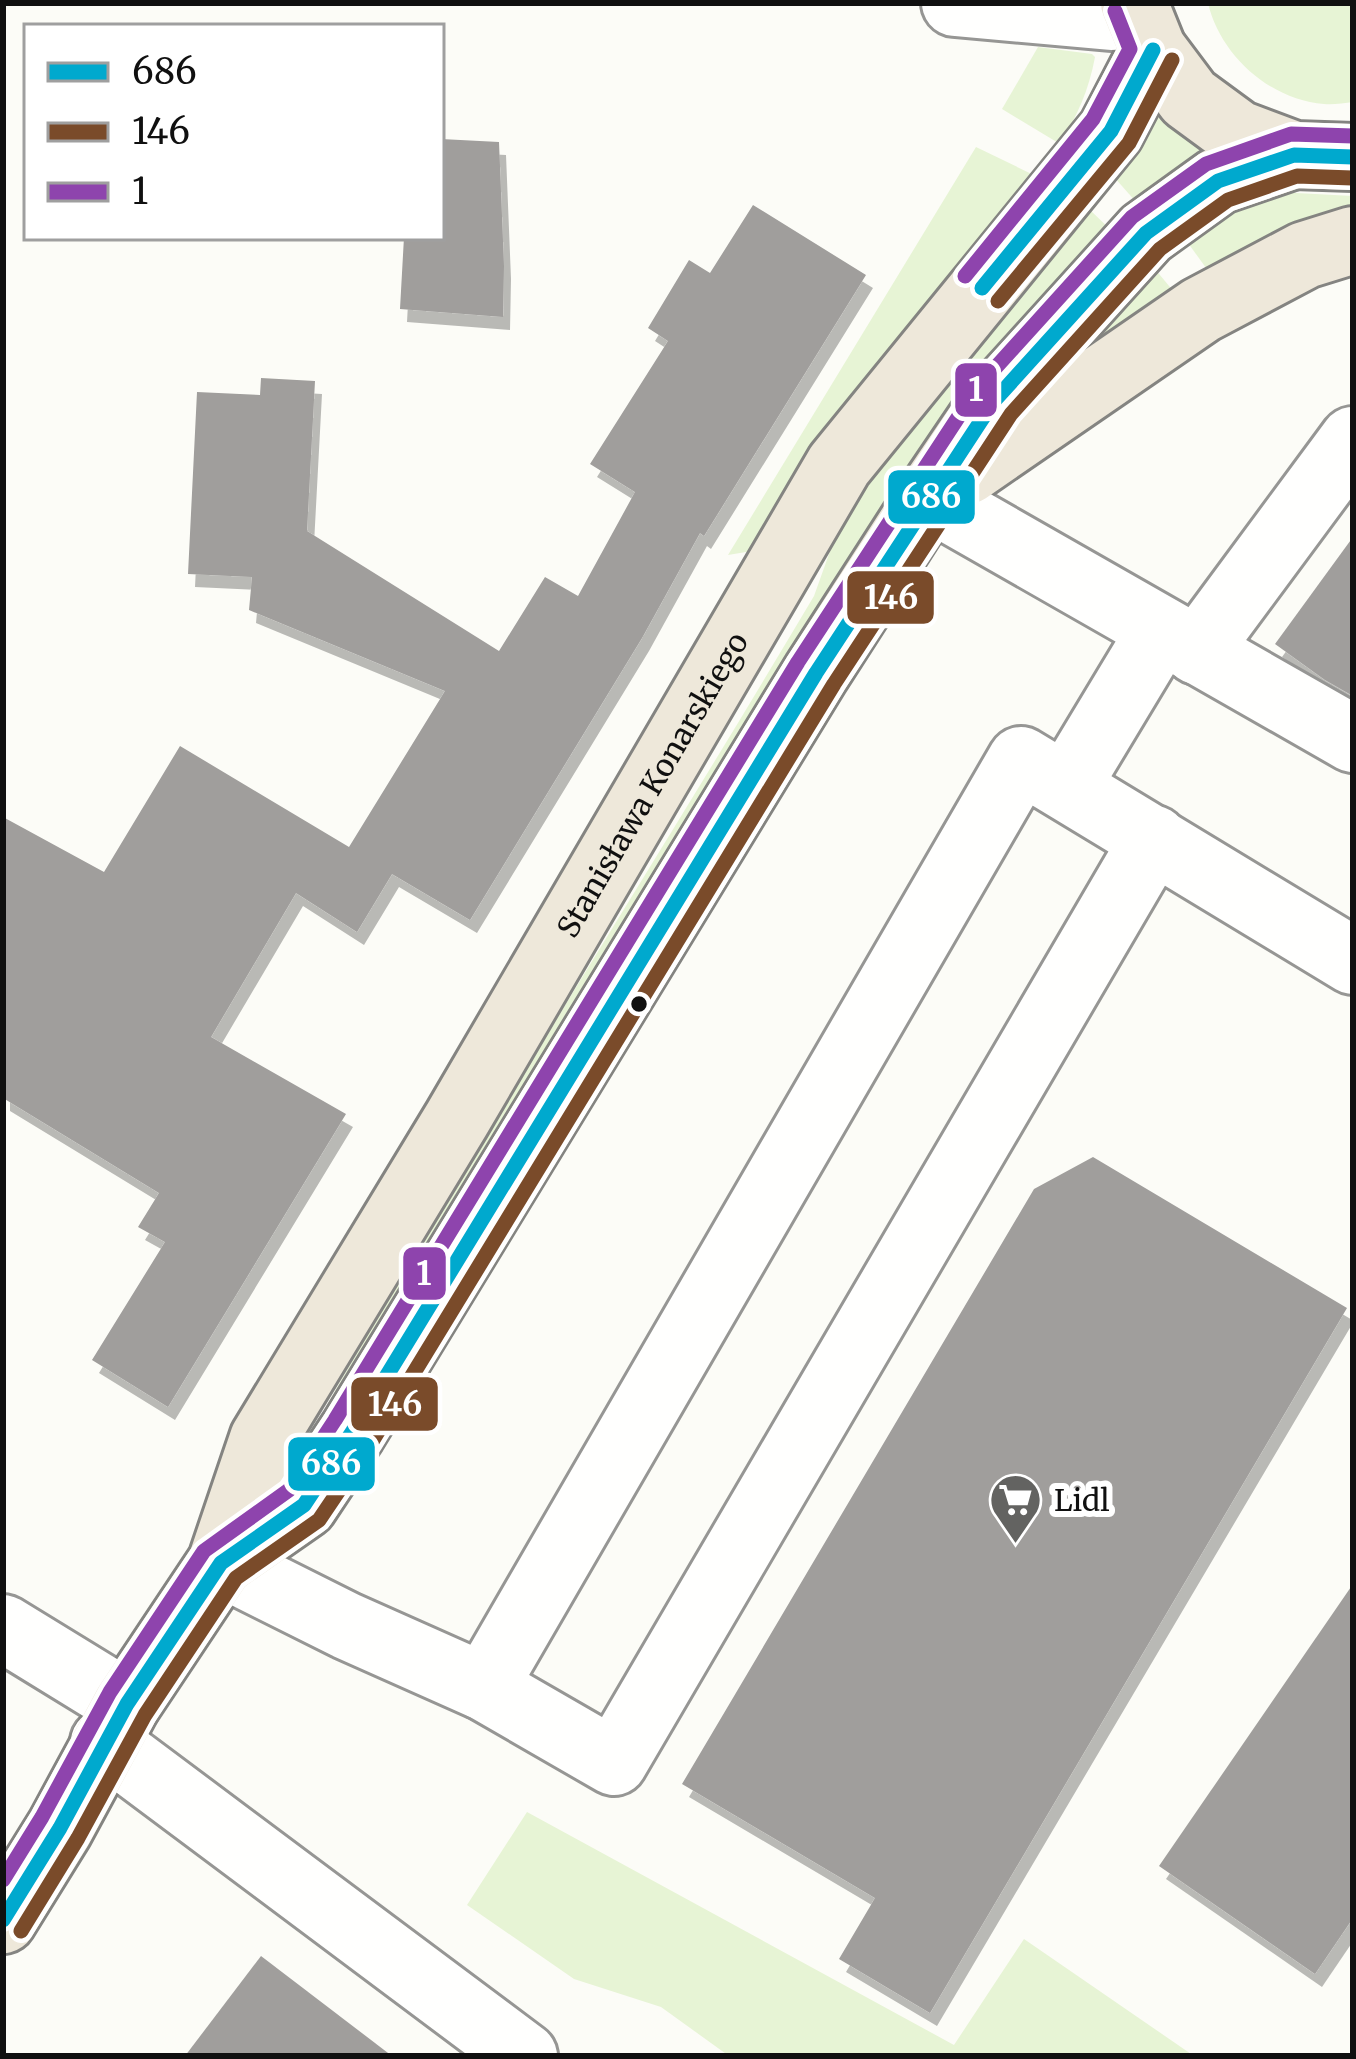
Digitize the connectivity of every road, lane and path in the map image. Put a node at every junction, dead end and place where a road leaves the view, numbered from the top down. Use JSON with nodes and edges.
{"nodes":[{"id":1,"x":955,"y":3,"type":"edge"},
{"id":2,"x":1140,"y":19,"type":"edge"},
{"id":3,"x":1324,"y":156,"type":"edge"},
{"id":4,"x":1353,"y":240,"type":"edge"},
{"id":5,"x":1353,"y":440,"type":"edge"},
{"id":6,"x":929,"y":497,"type":"junction"},
{"id":7,"x":1179,"y":641,"type":"junction"},
{"id":8,"x":1353,"y":740,"type":"edge"},
{"id":9,"x":1067,"y":786,"type":"junction"},
{"id":10,"x":1154,"y":839,"type":"junction"},
{"id":11,"x":1353,"y":961,"type":"edge"},
{"id":12,"x":221,"y":1563,"type":"junction"},
{"id":13,"x":3,"y":1628,"type":"edge"},
{"id":14,"x":484,"y":1687,"type":"junction"},
{"id":15,"x":115,"y":1723,"type":"junction"},
{"id":16,"x":3,"y":1920,"type":"edge"},
{"id":17,"x":524,"y":2056,"type":"edge"}],
"edges":[{"from":1,"to":2,"type":"street"},
{"from":2,"to":3,"type":"main road"},
{"from":2,"to":12,"type":"main road","name":"Stanisława Konarskiego"},
{"from":3,"to":6,"type":"main road","name":"Stanisława Konarskiego"},
{"from":4,"to":6,"type":"main road"},
{"from":5,"to":7,"type":"street"},
{"from":6,"to":7,"type":"street"},
{"from":6,"to":12,"type":"main road","name":"Stanisława Konarskiego"},
{"from":7,"to":8,"type":"street"},
{"from":7,"to":9,"type":"street"},
{"from":9,"to":10,"type":"street"},
{"from":9,"to":14,"type":"street"},
{"from":10,"to":11,"type":"street"},
{"from":10,"to":14,"type":"street"},
{"from":12,"to":14,"type":"street"},
{"from":12,"to":15,"type":"main road","name":"Stanisława Konarskiego"},
{"from":13,"to":15,"type":"street"},
{"from":15,"to":16,"type":"main road","name":"Stanisława Konarskiego"},
{"from":15,"to":17,"type":"street"}]}
